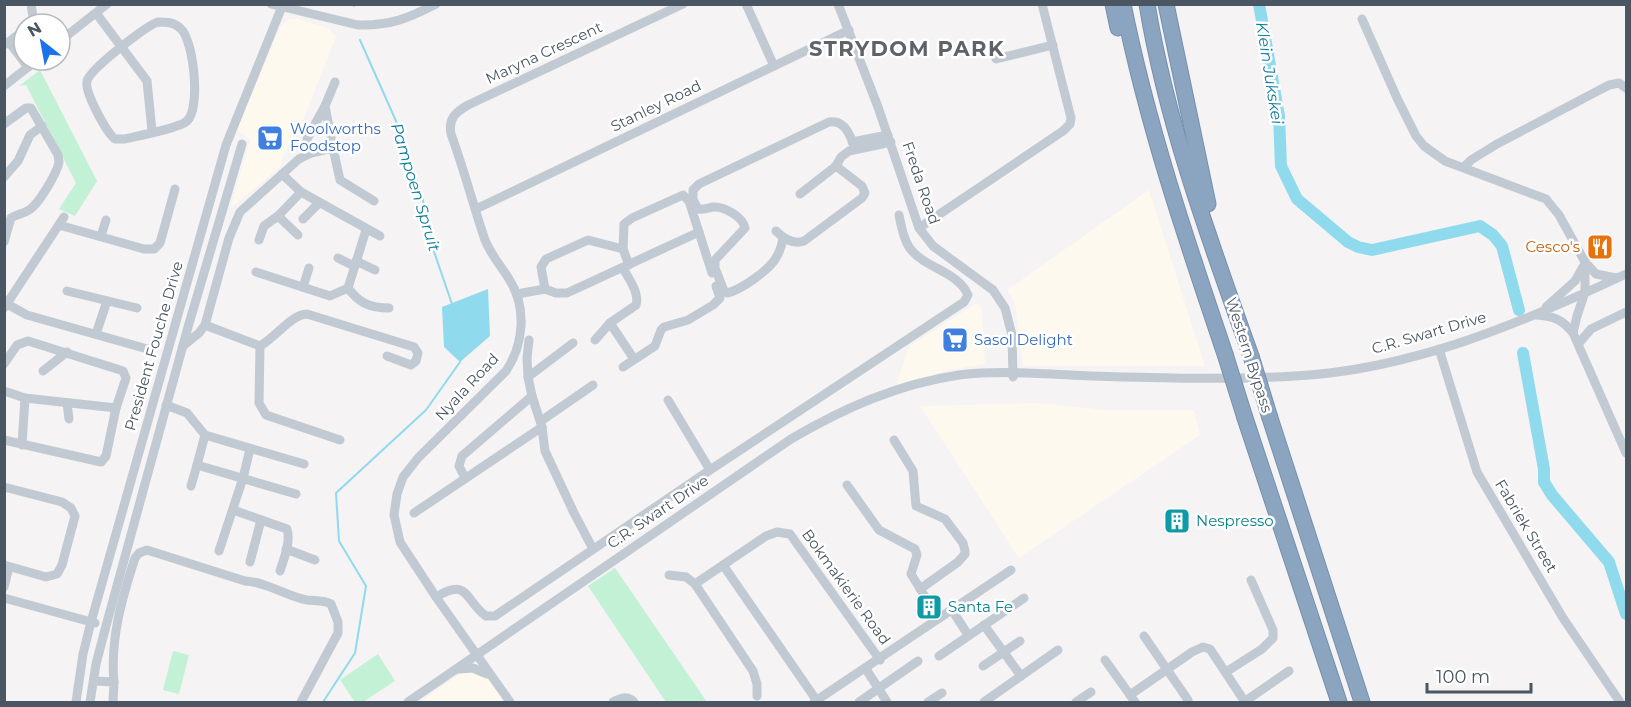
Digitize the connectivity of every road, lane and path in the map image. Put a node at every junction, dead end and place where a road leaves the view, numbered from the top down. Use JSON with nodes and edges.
{"nodes":[{"id":1,"x":107,"y":4,"type":"edge"},
{"id":2,"x":271,"y":4,"type":"edge"},
{"id":3,"x":436,"y":4,"type":"edge"},
{"id":4,"x":683,"y":4,"type":"edge"},
{"id":5,"x":746,"y":4,"type":"edge"},
{"id":6,"x":838,"y":4,"type":"edge"},
{"id":7,"x":1042,"y":4,"type":"edge"},
{"id":8,"x":1113,"y":4,"type":"edge"},
{"id":9,"x":1124,"y":4,"type":"edge"},
{"id":10,"x":1147,"y":4,"type":"edge"},
{"id":11,"x":1166,"y":4,"type":"edge"},
{"id":12,"x":283,"y":6,"type":"edge"},
{"id":13,"x":96,"y":13,"type":"junction"},
{"id":14,"x":1362,"y":19,"type":"dead end"},
{"id":15,"x":849,"y":30,"type":"junction"},
{"id":16,"x":72,"y":32,"type":"edge"},
{"id":17,"x":1053,"y":45,"type":"junction"},
{"id":18,"x":123,"y":47,"type":"junction"},
{"id":19,"x":996,"y":59,"type":"dead end"},
{"id":20,"x":774,"y":66,"type":"junction"},
{"id":21,"x":22,"y":72,"type":"edge"},
{"id":22,"x":335,"y":82,"type":"dead end"},
{"id":23,"x":4,"y":86,"type":"edge"},
{"id":24,"x":1626,"y":88,"type":"edge"},
{"id":25,"x":325,"y":106,"type":"junction"},
{"id":26,"x":453,"y":115,"type":"joint"},
{"id":27,"x":4,"y":124,"type":"edge"},
{"id":28,"x":42,"y":126,"type":"junction"},
{"id":29,"x":152,"y":131,"type":"junction"},
{"id":30,"x":308,"y":139,"type":"dead end"},
{"id":31,"x":890,"y":139,"type":"junction"},
{"id":32,"x":242,"y":144,"type":"dead end"},
{"id":33,"x":854,"y":146,"type":"junction"},
{"id":34,"x":333,"y":148,"type":"junction"},
{"id":35,"x":836,"y":166,"type":"junction"},
{"id":36,"x":1464,"y":167,"type":"junction"},
{"id":37,"x":282,"y":174,"type":"junction"},
{"id":38,"x":4,"y":177,"type":"edge"},
{"id":39,"x":175,"y":189,"type":"dead end"},
{"id":40,"x":301,"y":192,"type":"junction"},
{"id":41,"x":800,"y":194,"type":"dead end"},
{"id":42,"x":374,"y":201,"type":"dead end"},
{"id":43,"x":319,"y":203,"type":"junction"},
{"id":44,"x":476,"y":209,"type":"junction"},
{"id":45,"x":899,"y":215,"type":"dead end"},
{"id":46,"x":278,"y":216,"type":"junction"},
{"id":47,"x":303,"y":219,"type":"dead end"},
{"id":48,"x":106,"y":220,"type":"dead end"},
{"id":49,"x":1179,"y":220,"type":"junction"},
{"id":50,"x":919,"y":228,"type":"junction"},
{"id":51,"x":366,"y":230,"type":"junction"},
{"id":52,"x":699,"y":232,"type":"junction"},
{"id":53,"x":298,"y":235,"type":"dead end"},
{"id":54,"x":101,"y":236,"type":"junction"},
{"id":55,"x":380,"y":236,"type":"dead end"},
{"id":56,"x":259,"y":240,"type":"dead end"},
{"id":57,"x":4,"y":242,"type":"edge"},
{"id":58,"x":623,"y":249,"type":"junction"},
{"id":59,"x":338,"y":258,"type":"dead end"},
{"id":60,"x":1585,"y":262,"type":"junction"},
{"id":61,"x":355,"y":263,"type":"junction"},
{"id":62,"x":626,"y":266,"type":"junction"},
{"id":63,"x":309,"y":268,"type":"dead end"},
{"id":64,"x":1220,"y":269,"type":"junction"},
{"id":65,"x":375,"y":270,"type":"dead end"},
{"id":66,"x":256,"y":272,"type":"dead end"},
{"id":67,"x":1622,"y":277,"type":"edge"},
{"id":68,"x":303,"y":287,"type":"junction"},
{"id":69,"x":348,"y":288,"type":"junction"},
{"id":70,"x":545,"y":289,"type":"junction"},
{"id":71,"x":67,"y":291,"type":"dead end"},
{"id":72,"x":1585,"y":292,"type":"junction"},
{"id":73,"x":517,"y":294,"type":"junction"},
{"id":74,"x":108,"y":302,"type":"junction"},
{"id":75,"x":6,"y":306,"type":"edge"},
{"id":76,"x":137,"y":308,"type":"dead end"},
{"id":77,"x":388,"y":308,"type":"dead end"},
{"id":78,"x":1626,"y":312,"type":"edge"},
{"id":79,"x":1536,"y":314,"type":"junction"},
{"id":80,"x":610,"y":323,"type":"junction"},
{"id":81,"x":205,"y":325,"type":"junction"},
{"id":82,"x":1573,"y":333,"type":"junction"},
{"id":83,"x":96,"y":334,"type":"junction"},
{"id":84,"x":529,"y":340,"type":"dead end"},
{"id":85,"x":595,"y":340,"type":"dead end"},
{"id":86,"x":573,"y":343,"type":"dead end"},
{"id":87,"x":1579,"y":343,"type":"junction"},
{"id":88,"x":183,"y":346,"type":"junction"},
{"id":89,"x":260,"y":346,"type":"junction"},
{"id":90,"x":1439,"y":349,"type":"junction"},
{"id":91,"x":151,"y":350,"type":"dead end"},
{"id":92,"x":67,"y":352,"type":"junction"},
{"id":93,"x":387,"y":356,"type":"dead end"},
{"id":94,"x":634,"y":359,"type":"junction"},
{"id":95,"x":4,"y":364,"type":"edge"},
{"id":96,"x":623,"y":367,"type":"dead end"},
{"id":97,"x":43,"y":371,"type":"dead end"},
{"id":98,"x":1013,"y":376,"type":"junction"},
{"id":99,"x":528,"y":377,"type":"junction"},
{"id":100,"x":593,"y":385,"type":"dead end"},
{"id":101,"x":4,"y":391,"type":"edge"},
{"id":102,"x":532,"y":396,"type":"junction"},
{"id":103,"x":25,"y":398,"type":"junction"},
{"id":104,"x":668,"y":400,"type":"dead end"},
{"id":105,"x":67,"y":403,"type":"junction"},
{"id":106,"x":166,"y":405,"type":"junction"},
{"id":107,"x":116,"y":408,"type":"junction"},
{"id":108,"x":69,"y":419,"type":"dead end"},
{"id":109,"x":542,"y":424,"type":"junction"},
{"id":110,"x":205,"y":435,"type":"junction"},
{"id":111,"x":4,"y":440,"type":"edge"},
{"id":112,"x":340,"y":440,"type":"dead end"},
{"id":113,"x":894,"y":440,"type":"dead end"},
{"id":114,"x":22,"y":445,"type":"junction"},
{"id":115,"x":250,"y":449,"type":"junction"},
{"id":116,"x":1626,"y":453,"type":"edge"},
{"id":117,"x":304,"y":464,"type":"dead end"},
{"id":118,"x":197,"y":465,"type":"junction"},
{"id":119,"x":710,"y":470,"type":"junction"},
{"id":120,"x":243,"y":478,"type":"junction"},
{"id":121,"x":465,"y":478,"type":"junction"},
{"id":122,"x":847,"y":485,"type":"dead end"},
{"id":123,"x":191,"y":486,"type":"dead end"},
{"id":124,"x":4,"y":487,"type":"edge"},
{"id":125,"x":296,"y":494,"type":"dead end"},
{"id":126,"x":233,"y":510,"type":"junction"},
{"id":127,"x":414,"y":513,"type":"dead end"},
{"id":128,"x":261,"y":520,"type":"junction"},
{"id":129,"x":286,"y":549,"type":"junction"},
{"id":130,"x":593,"y":549,"type":"junction"},
{"id":131,"x":219,"y":551,"type":"dead end"},
{"id":132,"x":315,"y":560,"type":"dead end"},
{"id":133,"x":250,"y":562,"type":"dead end"},
{"id":134,"x":723,"y":565,"type":"junction"},
{"id":135,"x":7,"y":566,"type":"edge"},
{"id":136,"x":1011,"y":570,"type":"dead end"},
{"id":137,"x":280,"y":571,"type":"dead end"},
{"id":138,"x":669,"y":575,"type":"dead end"},
{"id":139,"x":1251,"y":580,"type":"dead end"},
{"id":140,"x":695,"y":585,"type":"junction"},
{"id":141,"x":4,"y":587,"type":"edge"},
{"id":142,"x":920,"y":589,"type":"junction"},
{"id":143,"x":436,"y":597,"type":"junction"},
{"id":144,"x":1024,"y":597,"type":"dead end"},
{"id":145,"x":4,"y":598,"type":"edge"},
{"id":146,"x":952,"y":610,"type":"junction"},
{"id":147,"x":938,"y":619,"type":"junction"},
{"id":148,"x":91,"y":622,"type":"junction"},
{"id":149,"x":984,"y":625,"type":"junction"},
{"id":150,"x":106,"y":626,"type":"junction"},
{"id":151,"x":968,"y":635,"type":"junction"},
{"id":152,"x":1144,"y":636,"type":"dead end"},
{"id":153,"x":1020,"y":641,"type":"dead end"},
{"id":154,"x":468,"y":644,"type":"junction"},
{"id":155,"x":1058,"y":650,"type":"dead end"},
{"id":156,"x":1004,"y":652,"type":"junction"},
{"id":157,"x":476,"y":655,"type":"junction"},
{"id":158,"x":939,"y":656,"type":"dead end"},
{"id":159,"x":880,"y":660,"type":"junction"},
{"id":160,"x":1105,"y":660,"type":"dead end"},
{"id":161,"x":918,"y":661,"type":"dead end"},
{"id":162,"x":983,"y":666,"type":"dead end"},
{"id":163,"x":456,"y":669,"type":"junction"},
{"id":164,"x":866,"y":669,"type":"junction"},
{"id":165,"x":1167,"y":669,"type":"junction"},
{"id":166,"x":1289,"y":671,"type":"dead end"},
{"id":167,"x":1226,"y":672,"type":"junction"},
{"id":168,"x":1021,"y":676,"type":"junction"},
{"id":169,"x":492,"y":677,"type":"junction"},
{"id":170,"x":94,"y":681,"type":"junction"},
{"id":171,"x":114,"y":682,"type":"junction"},
{"id":172,"x":879,"y":689,"type":"junction"},
{"id":173,"x":1091,"y":692,"type":"dead end"},
{"id":174,"x":942,"y":693,"type":"dead end"},
{"id":175,"x":757,"y":696,"type":"dead end"},
{"id":176,"x":1133,"y":699,"type":"edge"},
{"id":177,"x":1188,"y":700,"type":"dead end"},
{"id":178,"x":76,"y":702,"type":"edge"},
{"id":179,"x":90,"y":702,"type":"edge"},
{"id":180,"x":113,"y":702,"type":"edge"},
{"id":181,"x":301,"y":702,"type":"edge"},
{"id":182,"x":408,"y":702,"type":"edge"},
{"id":183,"x":510,"y":702,"type":"edge"},
{"id":184,"x":613,"y":702,"type":"edge"},
{"id":185,"x":634,"y":702,"type":"edge"},
{"id":186,"x":816,"y":702,"type":"edge"},
{"id":187,"x":859,"y":702,"type":"edge"},
{"id":188,"x":887,"y":702,"type":"edge"},
{"id":189,"x":928,"y":702,"type":"edge"},
{"id":190,"x":984,"y":702,"type":"edge"},
{"id":191,"x":1076,"y":702,"type":"edge"},
{"id":192,"x":1244,"y":702,"type":"edge"},
{"id":193,"x":1339,"y":702,"type":"edge"},
{"id":194,"x":1362,"y":702,"type":"edge"},
{"id":195,"x":1620,"y":702,"type":"edge"}],
"edges":[{"from":1,"to":13,"type":"street"},
{"from":2,"to":12,"type":"street"},
{"from":3,"to":12,"type":"street"},
{"from":4,"to":26,"type":"street","name":"Maryna Crescent"},
{"from":5,"to":20,"type":"street"},
{"from":6,"to":15,"type":"street","name":"Freda Road"},
{"from":7,"to":17,"type":"street"},
{"from":8,"to":49,"type":"highway"},
{"from":9,"to":49,"type":"highway","name":"Western Bypass"},
{"from":10,"to":64,"type":"highway","name":"Western Bypass"},
{"from":11,"to":64,"type":"highway"},
{"from":12,"to":148,"type":"street","name":"President Fouche Drive"},
{"from":13,"to":16,"type":"street"},
{"from":13,"to":18,"type":"street"},
{"from":14,"to":36,"type":"street"},
{"from":15,"to":20,"type":"street","name":"Stanley Road"},
{"from":15,"to":31,"type":"street","name":"Freda Road"},
{"from":17,"to":19,"type":"street"},
{"from":17,"to":50,"type":"street"},
{"from":18,"to":29,"type":"street"},
{"from":18,"to":29,"type":"street"},
{"from":18,"to":29,"type":"street"},
{"from":20,"to":44,"type":"street","name":"Stanley Road"},
{"from":21,"to":23,"type":"street"},
{"from":22,"to":25,"type":"street"},
{"from":24,"to":36,"type":"street"},
{"from":25,"to":30,"type":"street"},
{"from":25,"to":34,"type":"street"},
{"from":26,"to":44,"type":"street","name":"Nyala Road"},
{"from":27,"to":28,"type":"street"},
{"from":28,"to":38,"type":"street"},
{"from":28,"to":57,"type":"street"},
{"from":31,"to":33,"type":"street"},
{"from":31,"to":50,"type":"street","name":"Freda Road"},
{"from":32,"to":88,"type":"street"},
{"from":33,"to":35,"type":"street"},
{"from":33,"to":35,"type":"street"},
{"from":34,"to":37,"type":"street"},
{"from":34,"to":42,"type":"street"},
{"from":35,"to":41,"type":"street"},
{"from":36,"to":60,"type":"street"},
{"from":37,"to":40,"type":"street"},
{"from":37,"to":81,"type":"street"},
{"from":39,"to":54,"type":"street"},
{"from":40,"to":43,"type":"street"},
{"from":40,"to":46,"type":"street"},
{"from":43,"to":47,"type":"street"},
{"from":43,"to":51,"type":"street"},
{"from":44,"to":73,"type":"street","name":"Nyala Road"},
{"from":45,"to":119,"type":"street"},
{"from":46,"to":53,"type":"street"},
{"from":46,"to":56,"type":"street"},
{"from":48,"to":54,"type":"street"},
{"from":49,"to":193,"type":"highway","name":"Western Bypass","bridge":true},
{"from":50,"to":98,"type":"street","name":"Freda Road"},
{"from":51,"to":55,"type":"street"},
{"from":51,"to":61,"type":"street"},
{"from":52,"to":58,"type":"street"},
{"from":52,"to":62,"type":"street"},
{"from":52,"to":94,"type":"street"},
{"from":54,"to":75,"type":"street"},
{"from":58,"to":62,"type":"street"},
{"from":58,"to":70,"type":"street"},
{"from":59,"to":61,"type":"street"},
{"from":60,"to":67,"type":"street"},
{"from":60,"to":72,"type":"street"},
{"from":60,"to":79,"type":"street"},
{"from":61,"to":65,"type":"street"},
{"from":61,"to":69,"type":"street"},
{"from":62,"to":70,"type":"street"},
{"from":62,"to":80,"type":"street"},
{"from":63,"to":68,"type":"street"},
{"from":64,"to":194,"type":"highway","name":"Western Bypass","bridge":true},
{"from":66,"to":68,"type":"street"},
{"from":67,"to":72,"type":"street","name":"C.R. Swart Drive"},
{"from":68,"to":69,"type":"street"},
{"from":69,"to":77,"type":"street"},
{"from":70,"to":73,"type":"street"},
{"from":71,"to":74,"type":"street"},
{"from":72,"to":79,"type":"street","name":"C.R. Swart Drive"},
{"from":72,"to":82,"type":"street"},
{"from":73,"to":143,"type":"street","name":"Nyala Road"},
{"from":74,"to":76,"type":"street"},
{"from":74,"to":83,"type":"street"},
{"from":75,"to":83,"type":"street"},
{"from":78,"to":87,"type":"street"},
{"from":79,"to":82,"type":"street"},
{"from":79,"to":90,"type":"street","name":"C.R. Swart Drive"},
{"from":80,"to":85,"type":"street"},
{"from":80,"to":94,"type":"street"},
{"from":81,"to":88,"type":"street"},
{"from":81,"to":89,"type":"street"},
{"from":82,"to":87,"type":"street"},
{"from":83,"to":91,"type":"street"},
{"from":84,"to":99,"type":"street"},
{"from":86,"to":99,"type":"street"},
{"from":87,"to":116,"type":"street"},
{"from":88,"to":106,"type":"street"},
{"from":89,"to":93,"type":"street"},
{"from":89,"to":112,"type":"street"},
{"from":90,"to":98,"type":"street","name":"C.R. Swart Drive"},
{"from":90,"to":195,"type":"street","name":"Fabriek Street"},
{"from":92,"to":95,"type":"street"},
{"from":92,"to":97,"type":"street"},
{"from":92,"to":107,"type":"street"},
{"from":94,"to":96,"type":"street"},
{"from":98,"to":157,"type":"street","name":"C.R. Swart Drive"},
{"from":99,"to":102,"type":"street"},
{"from":100,"to":109,"type":"street"},
{"from":101,"to":103,"type":"street"},
{"from":102,"to":109,"type":"street"},
{"from":102,"to":121,"type":"street"},
{"from":103,"to":105,"type":"street"},
{"from":103,"to":114,"type":"street"},
{"from":104,"to":119,"type":"street"},
{"from":105,"to":107,"type":"street"},
{"from":105,"to":108,"type":"street"},
{"from":106,"to":110,"type":"street"},
{"from":106,"to":150,"type":"street"},
{"from":107,"to":114,"type":"street"},
{"from":109,"to":121,"type":"street"},
{"from":109,"to":130,"type":"street"},
{"from":110,"to":115,"type":"street"},
{"from":110,"to":118,"type":"street"},
{"from":111,"to":114,"type":"street"},
{"from":113,"to":142,"type":"street"},
{"from":115,"to":117,"type":"street"},
{"from":115,"to":120,"type":"street"},
{"from":118,"to":120,"type":"street"},
{"from":118,"to":123,"type":"street"},
{"from":119,"to":130,"type":"street"},
{"from":120,"to":125,"type":"street"},
{"from":120,"to":126,"type":"street"},
{"from":121,"to":127,"type":"street"},
{"from":122,"to":142,"type":"street"},
{"from":124,"to":135,"type":"street"},
{"from":126,"to":128,"type":"street"},
{"from":126,"to":131,"type":"street"},
{"from":128,"to":129,"type":"street"},
{"from":128,"to":133,"type":"street"},
{"from":129,"to":132,"type":"street"},
{"from":129,"to":137,"type":"street"},
{"from":130,"to":143,"type":"street"},
{"from":134,"to":140,"type":"street","name":"Bokmakierie Road"},
{"from":134,"to":159,"type":"street","name":"Bokmakierie Road"},
{"from":134,"to":186,"type":"street"},
{"from":135,"to":141,"type":"street"},
{"from":136,"to":146,"type":"street"},
{"from":138,"to":140,"type":"street"},
{"from":139,"to":167,"type":"street"},
{"from":140,"to":175,"type":"street"},
{"from":142,"to":147,"type":"street"},
{"from":143,"to":154,"type":"street","name":"Nyala Road"},
{"from":144,"to":149,"type":"street"},
{"from":145,"to":148,"type":"street"},
{"from":146,"to":147,"type":"street"},
{"from":146,"to":151,"type":"street"},
{"from":147,"to":159,"type":"street"},
{"from":148,"to":150,"type":"street"},
{"from":148,"to":178,"type":"street","name":"President Fouche Drive"},
{"from":149,"to":151,"type":"street"},
{"from":149,"to":156,"type":"street"},
{"from":150,"to":170,"type":"street"},
{"from":151,"to":158,"type":"street"},
{"from":152,"to":165,"type":"street"},
{"from":153,"to":156,"type":"street"},
{"from":154,"to":157,"type":"street","name":"Nyala Road"},
{"from":154,"to":163,"type":"street"},
{"from":155,"to":168,"type":"street"},
{"from":156,"to":162,"type":"street"},
{"from":156,"to":168,"type":"street"},
{"from":157,"to":163,"type":"street","name":"C.R. Swart Drive"},
{"from":157,"to":169,"type":"street","name":"Nyala Road"},
{"from":159,"to":164,"type":"street"},
{"from":160,"to":176,"type":"street"},
{"from":161,"to":172,"type":"street"},
{"from":163,"to":169,"type":"street"},
{"from":163,"to":182,"type":"street","name":"C.R. Swart Drive"},
{"from":164,"to":172,"type":"street"},
{"from":164,"to":186,"type":"street"},
{"from":165,"to":167,"type":"street"},
{"from":165,"to":176,"type":"street"},
{"from":165,"to":177,"type":"street"},
{"from":166,"to":192,"type":"street"},
{"from":167,"to":192,"type":"street"},
{"from":168,"to":190,"type":"street"},
{"from":169,"to":183,"type":"street","name":"Nyala Road"},
{"from":170,"to":171,"type":"street"},
{"from":170,"to":179,"type":"street"},
{"from":171,"to":180,"type":"street"},
{"from":171,"to":181,"type":"street"},
{"from":172,"to":187,"type":"street"},
{"from":172,"to":188,"type":"street"},
{"from":173,"to":191,"type":"street"},
{"from":174,"to":189,"type":"street"},
{"from":184,"to":185,"type":"street"}]}
